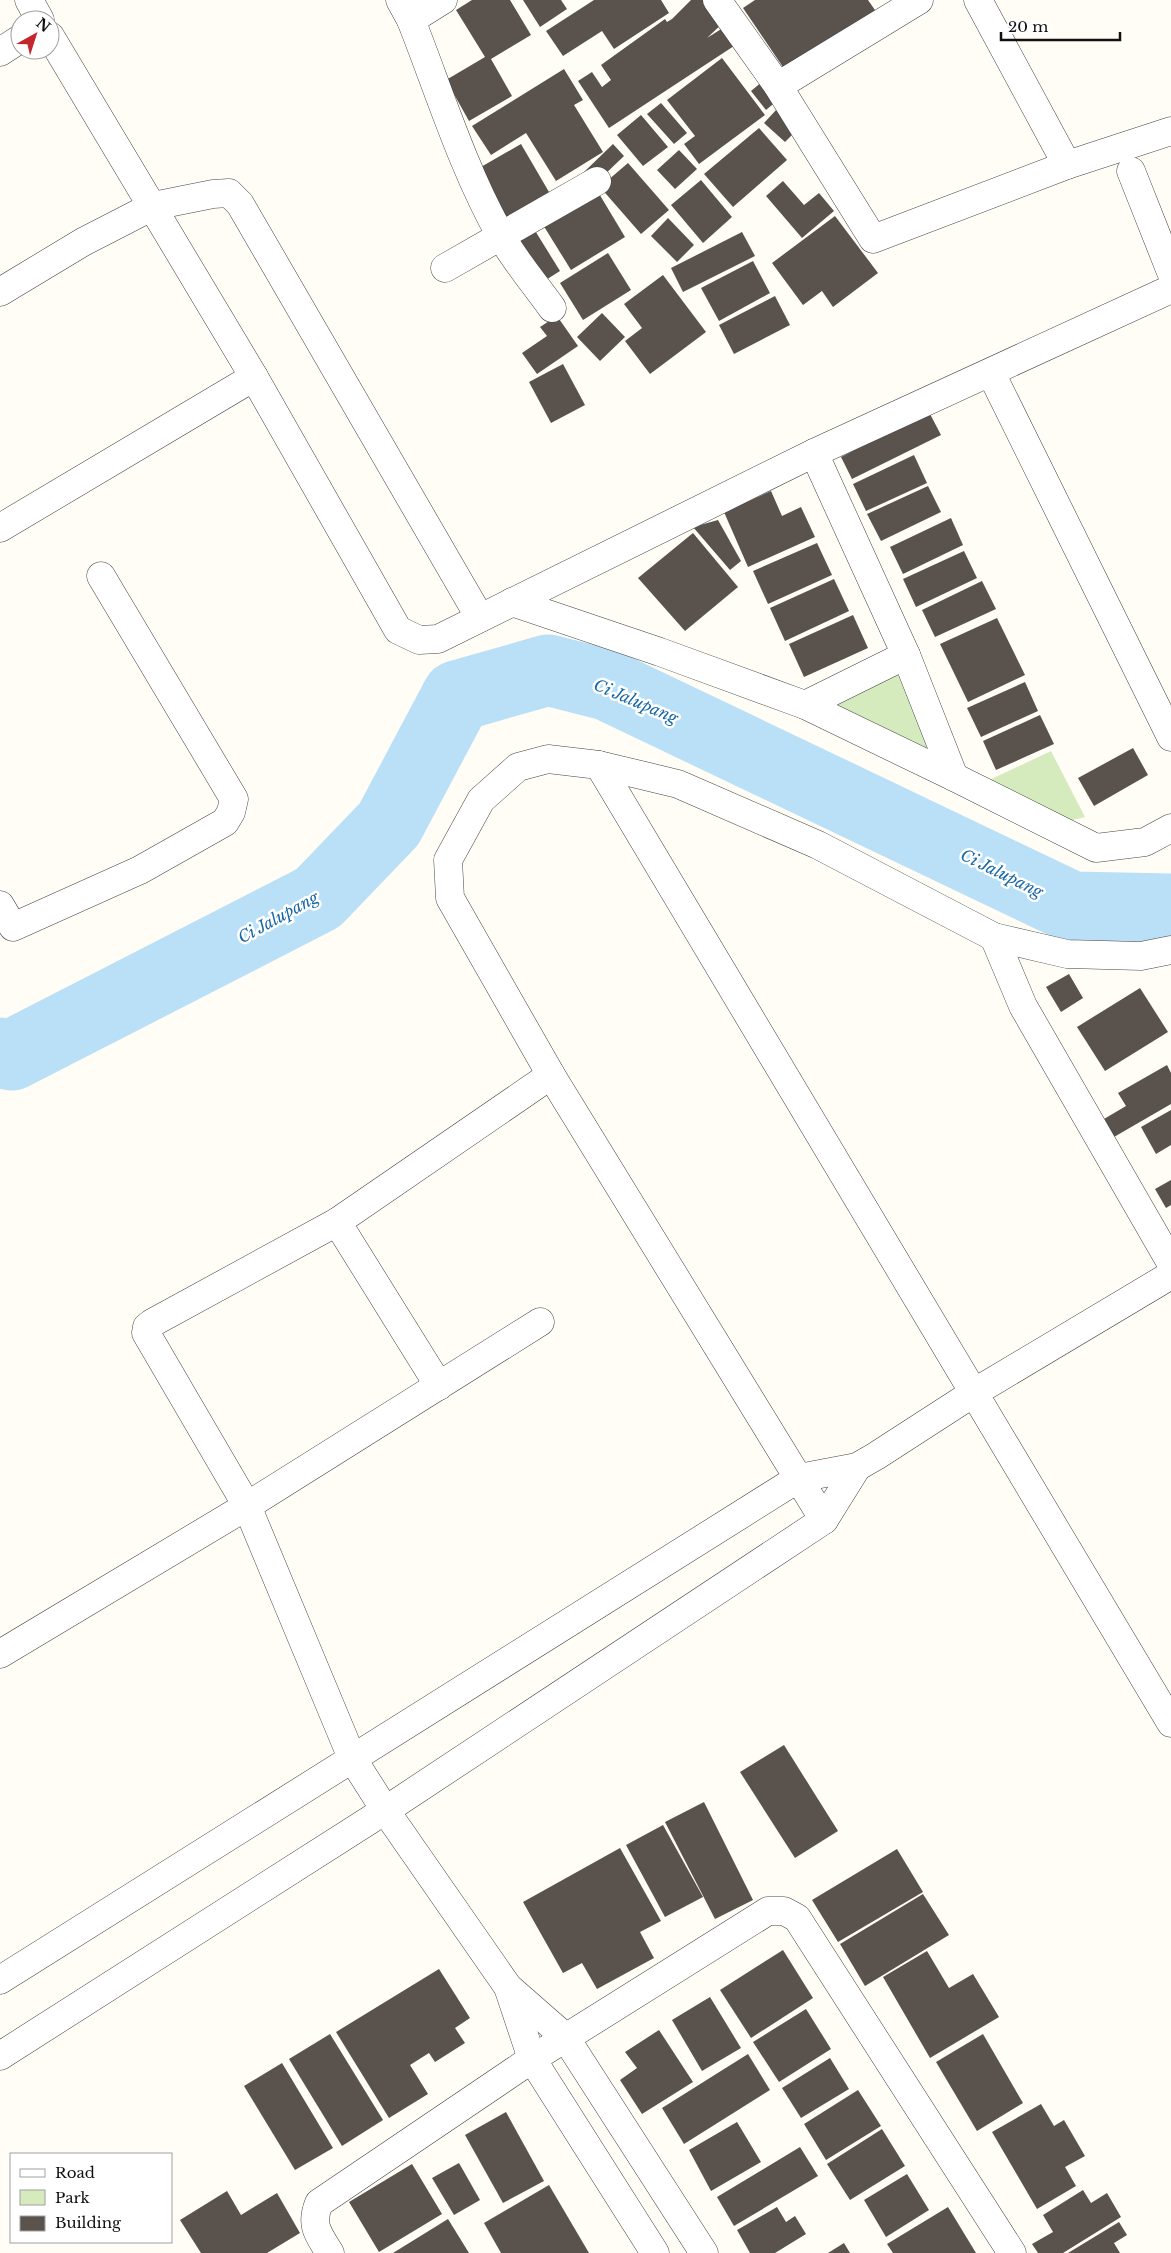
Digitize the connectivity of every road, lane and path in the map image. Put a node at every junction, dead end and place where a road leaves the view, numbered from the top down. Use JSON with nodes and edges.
{"nodes":[{"id":1,"x":443,"y":0,"type":"edge"},
{"id":2,"x":717,"y":0,"type":"edge"},
{"id":3,"x":920,"y":0,"type":"edge"},
{"id":4,"x":978,"y":0,"type":"edge"},
{"id":5,"x":406,"y":10,"type":"edge"},
{"id":6,"x":60,"y":53,"type":"edge"},
{"id":7,"x":778,"y":86,"type":"junction"},
{"id":8,"x":1171,"y":131,"type":"edge"},
{"id":9,"x":1067,"y":165,"type":"junction"},
{"id":10,"x":1131,"y":172,"type":"dead end"},
{"id":11,"x":597,"y":181,"type":"dead end"},
{"id":12,"x":152,"y":206,"type":"junction"},
{"id":13,"x":501,"y":237,"type":"junction"},
{"id":14,"x":445,"y":268,"type":"dead end"},
{"id":15,"x":1171,"y":272,"type":"edge"},
{"id":16,"x":1171,"y":289,"type":"edge"},
{"id":17,"x":0,"y":292,"type":"edge"},
{"id":18,"x":552,"y":308,"type":"dead end"},
{"id":19,"x":992,"y":373,"type":"junction"},
{"id":20,"x":254,"y":377,"type":"junction"},
{"id":21,"x":814,"y":453,"type":"junction"},
{"id":22,"x":0,"y":528,"type":"edge"},
{"id":23,"x":101,"y":576,"type":"dead end"},
{"id":24,"x":512,"y":602,"type":"junction"},
{"id":25,"x":480,"y":618,"type":"junction"},
{"id":26,"x":906,"y":655,"type":"junction"},
{"id":27,"x":805,"y":705,"type":"junction"},
{"id":28,"x":1171,"y":737,"type":"edge"},
{"id":29,"x":599,"y":765,"type":"junction"},
{"id":30,"x":954,"y":777,"type":"junction"},
{"id":31,"x":1171,"y":828,"type":"edge"},
{"id":32,"x":4,"y":920,"type":"edge"},
{"id":33,"x":994,"y":937,"type":"junction"},
{"id":34,"x":1171,"y":950,"type":"edge"},
{"id":35,"x":551,"y":1075,"type":"junction"},
{"id":36,"x":337,"y":1222,"type":"junction"},
{"id":37,"x":1171,"y":1263,"type":"edge"},
{"id":38,"x":1171,"y":1275,"type":"edge"},
{"id":39,"x":540,"y":1322,"type":"dead end"},
{"id":40,"x":439,"y":1386,"type":"junction"},
{"id":41,"x":975,"y":1392,"type":"junction"},
{"id":42,"x":857,"y":1467,"type":"junction"},
{"id":43,"x":800,"y":1478,"type":"junction"},
{"id":44,"x":247,"y":1506,"type":"junction"},
{"id":45,"x":824,"y":1520,"type":"junction"},
{"id":46,"x":0,"y":1654,"type":"edge"},
{"id":47,"x":1171,"y":1723,"type":"edge"},
{"id":48,"x":352,"y":1758,"type":"junction"},
{"id":49,"x":385,"y":1810,"type":"junction"},
{"id":50,"x":0,"y":1980,"type":"edge"},
{"id":51,"x":508,"y":1987,"type":"junction"},
{"id":52,"x":565,"y":2037,"type":"junction"},
{"id":53,"x":0,"y":2056,"type":"edge"},
{"id":54,"x":532,"y":2059,"type":"junction"},
{"id":55,"x":330,"y":2253,"type":"edge"},
{"id":56,"x":655,"y":2253,"type":"edge"},
{"id":57,"x":704,"y":2253,"type":"edge"},
{"id":58,"x":1012,"y":2253,"type":"edge"}],
"edges":[{"from":1,"to":5,"type":"street"},
{"from":2,"to":7,"type":"street"},
{"from":3,"to":7,"type":"street"},
{"from":4,"to":9,"type":"street"},
{"from":5,"to":13,"type":"street"},
{"from":6,"to":12,"type":"street"},
{"from":7,"to":9,"type":"street"},
{"from":8,"to":9,"type":"street"},
{"from":10,"to":15,"type":"street"},
{"from":11,"to":13,"type":"street"},
{"from":12,"to":17,"type":"street"},
{"from":12,"to":20,"type":"street"},
{"from":12,"to":25,"type":"street"},
{"from":13,"to":14,"type":"street"},
{"from":13,"to":18,"type":"street"},
{"from":16,"to":19,"type":"street"},
{"from":19,"to":21,"type":"street"},
{"from":19,"to":28,"type":"street"},
{"from":20,"to":22,"type":"street"},
{"from":20,"to":25,"type":"street"},
{"from":21,"to":24,"type":"street"},
{"from":21,"to":26,"type":"street"},
{"from":23,"to":32,"type":"street"},
{"from":24,"to":25,"type":"street"},
{"from":24,"to":27,"type":"street"},
{"from":26,"to":27,"type":"street"},
{"from":26,"to":30,"type":"street"},
{"from":27,"to":30,"type":"street"},
{"from":29,"to":33,"type":"street"},
{"from":29,"to":35,"type":"street"},
{"from":29,"to":41,"type":"street"},
{"from":30,"to":31,"type":"street"},
{"from":33,"to":34,"type":"street"},
{"from":33,"to":37,"type":"street"},
{"from":35,"to":36,"type":"street"},
{"from":35,"to":43,"type":"street"},
{"from":36,"to":40,"type":"street"},
{"from":36,"to":44,"type":"street"},
{"from":38,"to":41,"type":"street"},
{"from":39,"to":40,"type":"street"},
{"from":40,"to":44,"type":"street"},
{"from":41,"to":42,"type":"street"},
{"from":41,"to":47,"type":"street"},
{"from":42,"to":43,"type":"street"},
{"from":42,"to":45,"type":"street"},
{"from":43,"to":45,"type":"street"},
{"from":43,"to":48,"type":"street"},
{"from":44,"to":46,"type":"street"},
{"from":44,"to":48,"type":"street"},
{"from":45,"to":49,"type":"street"},
{"from":48,"to":49,"type":"street"},
{"from":48,"to":50,"type":"street"},
{"from":49,"to":51,"type":"street"},
{"from":49,"to":53,"type":"street"},
{"from":51,"to":52,"type":"street"},
{"from":51,"to":54,"type":"street"},
{"from":52,"to":54,"type":"street"},
{"from":52,"to":57,"type":"street"},
{"from":52,"to":58,"type":"street"},
{"from":54,"to":55,"type":"street"},
{"from":54,"to":56,"type":"street"}]}
